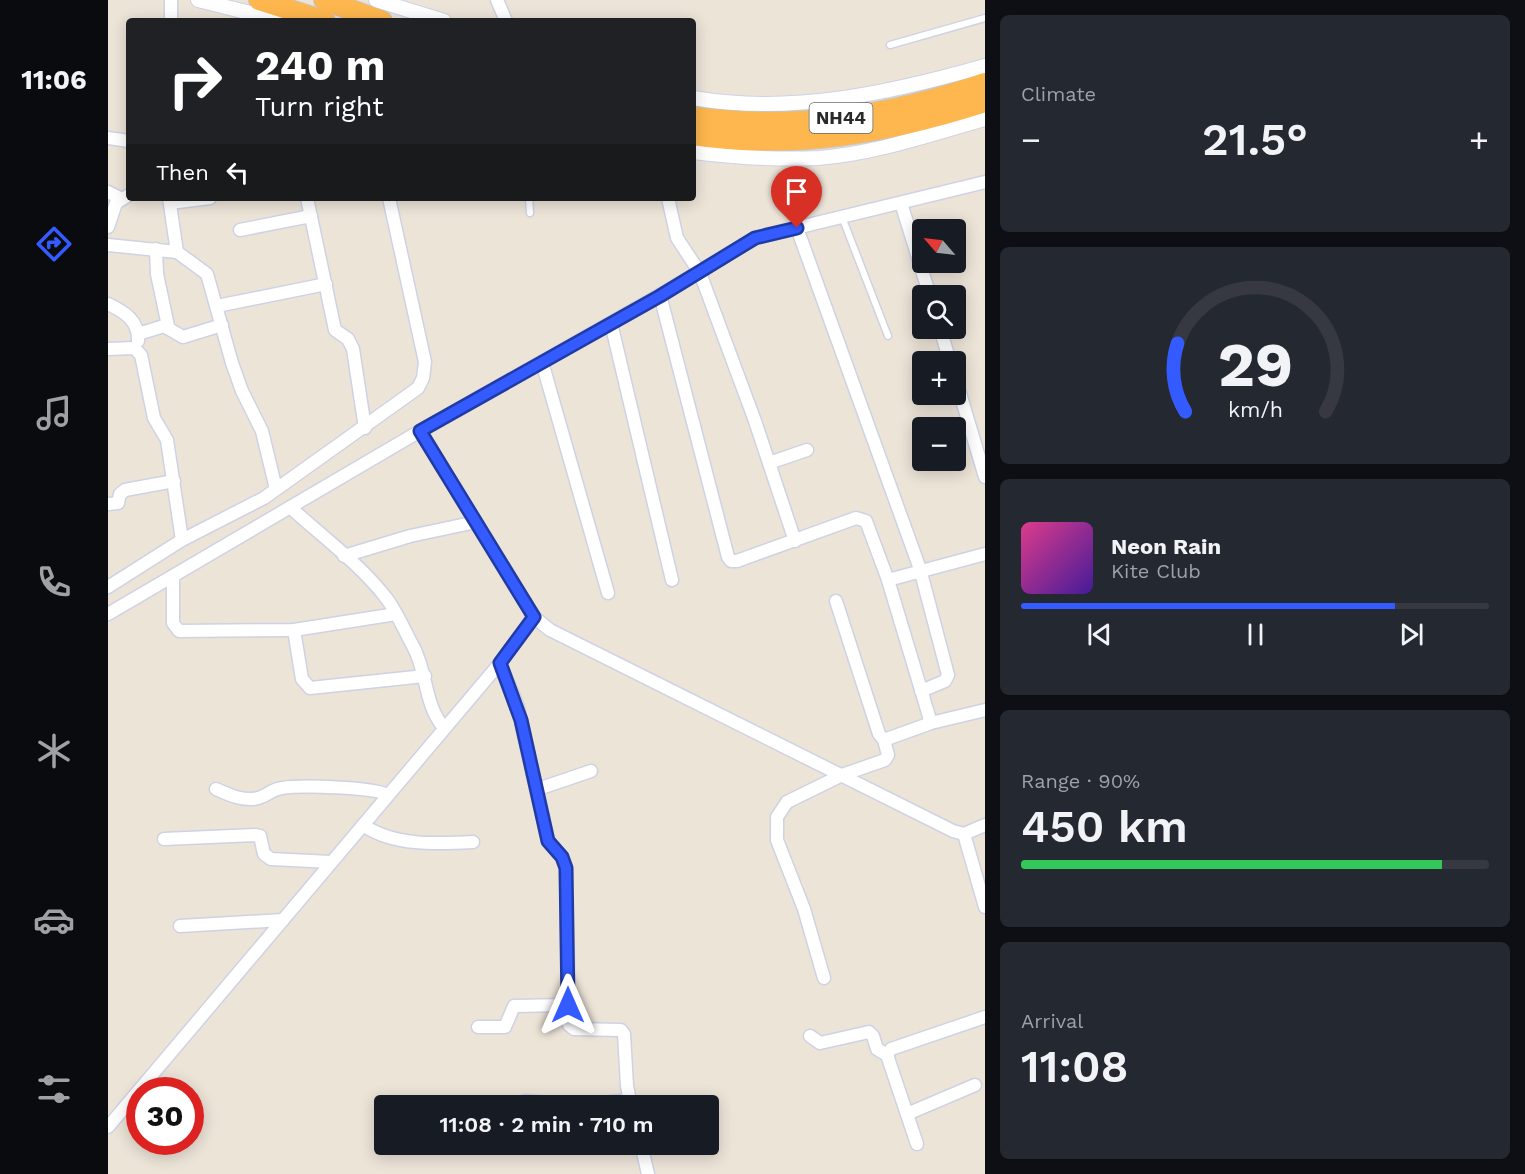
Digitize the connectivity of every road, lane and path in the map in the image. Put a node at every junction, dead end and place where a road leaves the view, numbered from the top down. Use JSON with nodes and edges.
{"nodes":[{"id":1,"x":171,"y":0,"type":"edge"},
{"id":2,"x":198,"y":0,"type":"edge"},
{"id":3,"x":259,"y":0,"type":"edge"},
{"id":4,"x":324,"y":0,"type":"edge"},
{"id":5,"x":376,"y":0,"type":"edge"},
{"id":6,"x":497,"y":0,"type":"edge"},
{"id":7,"x":171,"y":18,"type":"edge"},
{"id":8,"x":270,"y":18,"type":"edge"},
{"id":9,"x":316,"y":18,"type":"edge"},
{"id":10,"x":374,"y":18,"type":"edge"},
{"id":11,"x":434,"y":18,"type":"edge"},
{"id":12,"x":505,"y":18,"type":"edge"},
{"id":13,"x":985,"y":18,"type":"edge"},
{"id":14,"x":890,"y":45,"type":"dead end"},
{"id":15,"x":985,"y":66,"type":"edge"},
{"id":16,"x":985,"y":83,"type":"edge"},
{"id":17,"x":696,"y":98,"type":"edge"},
{"id":18,"x":985,"y":102,"type":"edge"},
{"id":19,"x":696,"y":117,"type":"edge"},
{"id":20,"x":985,"y":119,"type":"edge"},
{"id":21,"x":696,"y":135,"type":"edge"},
{"id":22,"x":108,"y":138,"type":"edge"},
{"id":23,"x":126,"y":141,"type":"edge"},
{"id":24,"x":696,"y":152,"type":"edge"},
{"id":25,"x":985,"y":182,"type":"edge"},
{"id":26,"x":108,"y":192,"type":"edge"},
{"id":27,"x":125,"y":196,"type":"edge"},
{"id":28,"x":169,"y":201,"type":"edge"},
{"id":29,"x":308,"y":201,"type":"edge"},
{"id":30,"x":390,"y":201,"type":"edge"},
{"id":31,"x":529,"y":201,"type":"edge"},
{"id":32,"x":669,"y":201,"type":"edge"},
{"id":33,"x":901,"y":203,"type":"junction"},
{"id":34,"x":530,"y":213,"type":"dead end"},
{"id":35,"x":311,"y":216,"type":"junction"},
{"id":36,"x":842,"y":217,"type":"junction"},
{"id":37,"x":108,"y":227,"type":"edge"},
{"id":38,"x":797,"y":228,"type":"junction"},
{"id":39,"x":240,"y":230,"type":"dead end"},
{"id":40,"x":108,"y":244,"type":"edge"},
{"id":41,"x":156,"y":249,"type":"junction"},
{"id":42,"x":177,"y":252,"type":"junction"},
{"id":43,"x":697,"y":270,"type":"junction"},
{"id":44,"x":326,"y":284,"type":"junction"},
{"id":45,"x":927,"y":285,"type":"edge"},
{"id":46,"x":660,"y":296,"type":"junction"},
{"id":47,"x":108,"y":303,"type":"edge"},
{"id":48,"x":217,"y":306,"type":"junction"},
{"id":49,"x":611,"y":323,"type":"junction"},
{"id":50,"x":222,"y":325,"type":"junction"},
{"id":51,"x":168,"y":326,"type":"junction"},
{"id":52,"x":138,"y":334,"type":"junction"},
{"id":53,"x":888,"y":336,"type":"dead end"},
{"id":54,"x":108,"y":349,"type":"edge"},
{"id":55,"x":137,"y":350,"type":"junction"},
{"id":56,"x":542,"y":362,"type":"junction"},
{"id":57,"x":963,"y":405,"type":"edge"},
{"id":58,"x":365,"y":428,"type":"junction"},
{"id":59,"x":420,"y":431,"type":"junction"},
{"id":60,"x":807,"y":450,"type":"dead end"},
{"id":61,"x":769,"y":463,"type":"junction"},
{"id":62,"x":985,"y":477,"type":"edge"},
{"id":63,"x":174,"y":481,"type":"junction"},
{"id":64,"x":276,"y":489,"type":"junction"},
{"id":65,"x":108,"y":504,"type":"edge"},
{"id":66,"x":291,"y":508,"type":"junction"},
{"id":67,"x":476,"y":522,"type":"junction"},
{"id":68,"x":182,"y":540,"type":"junction"},
{"id":69,"x":795,"y":541,"type":"junction"},
{"id":70,"x":985,"y":554,"type":"edge"},
{"id":71,"x":344,"y":556,"type":"junction"},
{"id":72,"x":920,"y":569,"type":"junction"},
{"id":73,"x":173,"y":576,"type":"junction"},
{"id":74,"x":672,"y":580,"type":"dead end"},
{"id":75,"x":888,"y":580,"type":"junction"},
{"id":76,"x":108,"y":587,"type":"edge"},
{"id":77,"x":608,"y":593,"type":"dead end"},
{"id":78,"x":836,"y":601,"type":"dead end"},
{"id":79,"x":108,"y":614,"type":"edge"},
{"id":80,"x":396,"y":614,"type":"junction"},
{"id":81,"x":534,"y":617,"type":"junction"},
{"id":82,"x":294,"y":630,"type":"junction"},
{"id":83,"x":500,"y":663,"type":"junction"},
{"id":84,"x":425,"y":676,"type":"junction"},
{"id":85,"x":921,"y":691,"type":"junction"},
{"id":86,"x":985,"y":710,"type":"edge"},
{"id":87,"x":931,"y":723,"type":"junction"},
{"id":88,"x":444,"y":728,"type":"junction"},
{"id":89,"x":884,"y":740,"type":"junction"},
{"id":90,"x":591,"y":771,"type":"dead end"},
{"id":91,"x":842,"y":776,"type":"junction"},
{"id":92,"x":216,"y":789,"type":"dead end"},
{"id":93,"x":538,"y":789,"type":"junction"},
{"id":94,"x":388,"y":795,"type":"junction"},
{"id":95,"x":363,"y":825,"type":"junction"},
{"id":96,"x":985,"y":825,"type":"edge"},
{"id":97,"x":964,"y":834,"type":"junction"},
{"id":98,"x":164,"y":839,"type":"dead end"},
{"id":99,"x":473,"y":842,"type":"dead end"},
{"id":100,"x":331,"y":862,"type":"junction"},
{"id":101,"x":985,"y":908,"type":"edge"},
{"id":102,"x":283,"y":920,"type":"junction"},
{"id":103,"x":180,"y":926,"type":"dead end"},
{"id":104,"x":824,"y":978,"type":"dead end"},
{"id":105,"x":568,"y":1005,"type":"junction"},
{"id":106,"x":985,"y":1017,"type":"edge"},
{"id":107,"x":478,"y":1027,"type":"dead end"},
{"id":108,"x":810,"y":1036,"type":"dead end"},
{"id":109,"x":887,"y":1055,"type":"junction"},
{"id":110,"x":975,"y":1085,"type":"dead end"},
{"id":111,"x":629,"y":1095,"type":"edge"},
{"id":112,"x":907,"y":1114,"type":"junction"},
{"id":113,"x":108,"y":1126,"type":"edge"},
{"id":114,"x":917,"y":1144,"type":"dead end"},
{"id":115,"x":644,"y":1155,"type":"edge"},
{"id":116,"x":648,"y":1174,"type":"edge"}],
"edges":[{"from":1,"to":7,"type":"street"},
{"from":2,"to":8,"type":"street"},
{"from":3,"to":9,"type":"highway"},
{"from":4,"to":10,"type":"highway"},
{"from":5,"to":11,"type":"street"},
{"from":6,"to":12,"type":"street"},
{"from":13,"to":14,"type":"lane"},
{"from":15,"to":17,"type":"street"},
{"from":16,"to":19,"type":"highway","number":"NH44"},
{"from":18,"to":21,"type":"highway","number":"NH44"},
{"from":20,"to":24,"type":"street"},
{"from":22,"to":23,"type":"street"},
{"from":25,"to":33,"type":"street"},
{"from":26,"to":27,"type":"street"},
{"from":27,"to":37,"type":"street"},
{"from":28,"to":42,"type":"street"},
{"from":29,"to":35,"type":"street"},
{"from":30,"to":58,"type":"street"},
{"from":31,"to":34,"type":"lane"},
{"from":32,"to":43,"type":"street"},
{"from":33,"to":36,"type":"street"},
{"from":33,"to":45,"type":"street"},
{"from":35,"to":39,"type":"street"},
{"from":35,"to":44,"type":"street"},
{"from":36,"to":38,"type":"street"},
{"from":36,"to":53,"type":"lane"},
{"from":38,"to":43,"type":"street"},
{"from":38,"to":72,"type":"street"},
{"from":40,"to":41,"type":"street"},
{"from":41,"to":42,"type":"street"},
{"from":41,"to":51,"type":"street"},
{"from":42,"to":48,"type":"street"},
{"from":43,"to":46,"type":"street"},
{"from":43,"to":61,"type":"street"},
{"from":44,"to":48,"type":"street"},
{"from":44,"to":58,"type":"street"},
{"from":46,"to":49,"type":"street"},
{"from":46,"to":69,"type":"street"},
{"from":47,"to":52,"type":"street"},
{"from":48,"to":50,"type":"street"},
{"from":49,"to":56,"type":"street"},
{"from":49,"to":74,"type":"street"},
{"from":50,"to":51,"type":"street"},
{"from":50,"to":64,"type":"street"},
{"from":51,"to":52,"type":"street"},
{"from":52,"to":55,"type":"street"},
{"from":54,"to":55,"type":"street"},
{"from":55,"to":63,"type":"street"},
{"from":56,"to":59,"type":"street"},
{"from":56,"to":77,"type":"street"},
{"from":57,"to":62,"type":"street"},
{"from":58,"to":64,"type":"street"},
{"from":59,"to":66,"type":"street"},
{"from":59,"to":67,"type":"street"},
{"from":60,"to":61,"type":"street"},
{"from":61,"to":69,"type":"street"},
{"from":63,"to":65,"type":"street"},
{"from":63,"to":68,"type":"street"},
{"from":64,"to":68,"type":"street"},
{"from":66,"to":71,"type":"street"},
{"from":66,"to":73,"type":"street"},
{"from":67,"to":71,"type":"street"},
{"from":67,"to":81,"type":"street"},
{"from":68,"to":76,"type":"street"},
{"from":69,"to":75,"type":"street"},
{"from":70,"to":72,"type":"street"},
{"from":71,"to":80,"type":"street"},
{"from":72,"to":75,"type":"street"},
{"from":72,"to":85,"type":"street"},
{"from":73,"to":79,"type":"street"},
{"from":73,"to":82,"type":"street"},
{"from":75,"to":85,"type":"street"},
{"from":78,"to":89,"type":"street"},
{"from":80,"to":82,"type":"street"},
{"from":80,"to":84,"type":"street"},
{"from":81,"to":83,"type":"street"},
{"from":81,"to":91,"type":"street"},
{"from":82,"to":84,"type":"street"},
{"from":83,"to":88,"type":"street"},
{"from":83,"to":93,"type":"street"},
{"from":84,"to":88,"type":"street"},
{"from":85,"to":87,"type":"street"},
{"from":86,"to":87,"type":"street"},
{"from":87,"to":89,"type":"street"},
{"from":88,"to":94,"type":"street"},
{"from":89,"to":91,"type":"street"},
{"from":90,"to":93,"type":"street"},
{"from":91,"to":97,"type":"street"},
{"from":91,"to":104,"type":"street"},
{"from":92,"to":94,"type":"street"},
{"from":93,"to":105,"type":"street"},
{"from":94,"to":95,"type":"street"},
{"from":95,"to":99,"type":"street"},
{"from":95,"to":100,"type":"street"},
{"from":96,"to":97,"type":"street"},
{"from":97,"to":101,"type":"street"},
{"from":98,"to":100,"type":"street"},
{"from":100,"to":102,"type":"street"},
{"from":102,"to":103,"type":"street"},
{"from":102,"to":113,"type":"street"},
{"from":105,"to":107,"type":"street"},
{"from":105,"to":111,"type":"street"},
{"from":106,"to":109,"type":"street"},
{"from":108,"to":109,"type":"street"},
{"from":109,"to":112,"type":"street"},
{"from":110,"to":112,"type":"street"},
{"from":112,"to":114,"type":"street"},
{"from":115,"to":116,"type":"street"}]}
